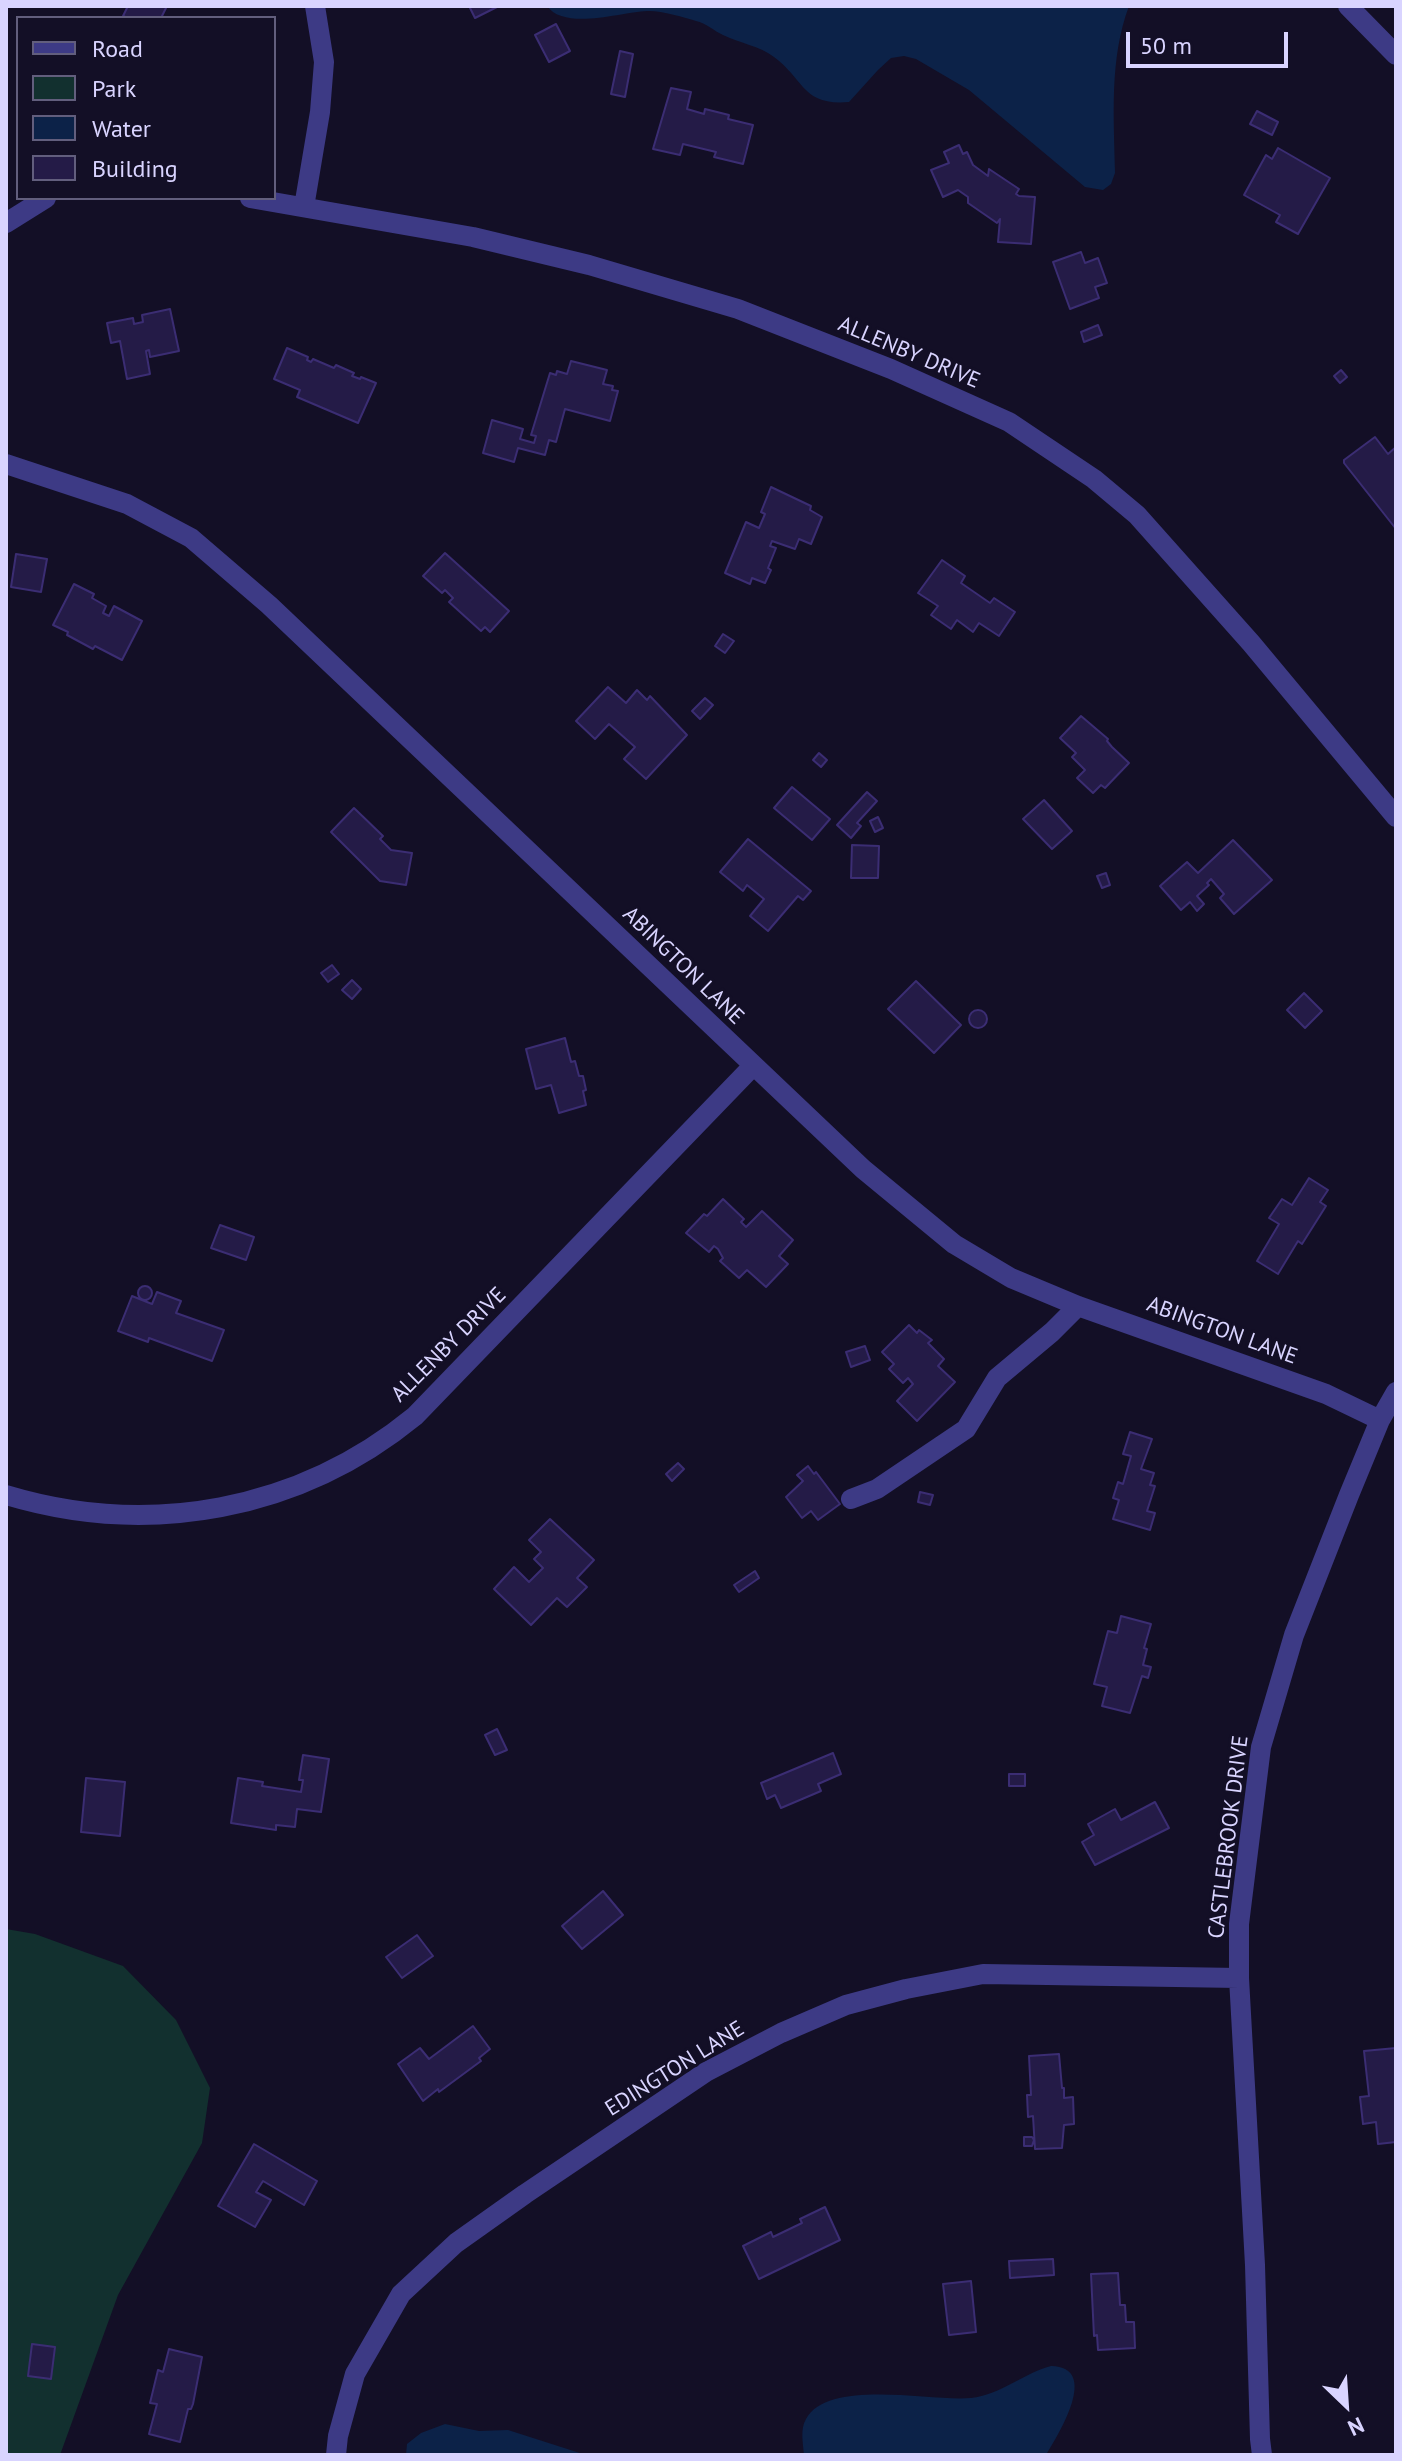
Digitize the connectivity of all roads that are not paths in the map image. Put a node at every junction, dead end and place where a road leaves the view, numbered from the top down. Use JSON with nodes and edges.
{"nodes":[{"id":1,"x":315,"y":6,"type":"edge"},
{"id":2,"x":1348,"y":6,"type":"edge"},
{"id":3,"x":1396,"y":55,"type":"edge"},
{"id":4,"x":43,"y":200,"type":"edge"},
{"id":5,"x":262,"y":200,"type":"edge"},
{"id":6,"x":304,"y":207,"type":"junction"},
{"id":7,"x":6,"y":223,"type":"edge"},
{"id":8,"x":6,"y":464,"type":"edge"},
{"id":9,"x":1396,"y":817,"type":"edge"},
{"id":10,"x":753,"y":1066,"type":"junction"},
{"id":11,"x":1078,"y":1306,"type":"junction"},
{"id":12,"x":1396,"y":1392,"type":"edge"},
{"id":13,"x":1380,"y":1420,"type":"junction"},
{"id":14,"x":6,"y":1495,"type":"edge"},
{"id":15,"x":851,"y":1499,"type":"dead end"},
{"id":16,"x":1239,"y":1978,"type":"junction"},
{"id":17,"x":336,"y":2455,"type":"edge"},
{"id":18,"x":1262,"y":2455,"type":"edge"}],
"edges":[{"from":1,"to":6,"type":"street"},
{"from":2,"to":3,"type":"street"},
{"from":4,"to":7,"type":"street"},
{"from":5,"to":6,"type":"street","name":"ALLENBY DRIVE"},
{"from":6,"to":9,"type":"street","name":"ALLENBY DRIVE"},
{"from":8,"to":10,"type":"street","name":"ABINGTON LANE"},
{"from":10,"to":11,"type":"street","name":"ABINGTON LANE"},
{"from":10,"to":14,"type":"street","name":"ALLENBY DRIVE"},
{"from":11,"to":13,"type":"street","name":"ABINGTON LANE"},
{"from":11,"to":15,"type":"street"},
{"from":12,"to":13,"type":"street","name":"CASTLEBROOK DRIVE"},
{"from":13,"to":16,"type":"street","name":"CASTLEBROOK DRIVE"},
{"from":16,"to":17,"type":"street","name":"EDINGTON LANE"},
{"from":16,"to":18,"type":"street","name":"CASTLEBROOK DRIVE"}]}
